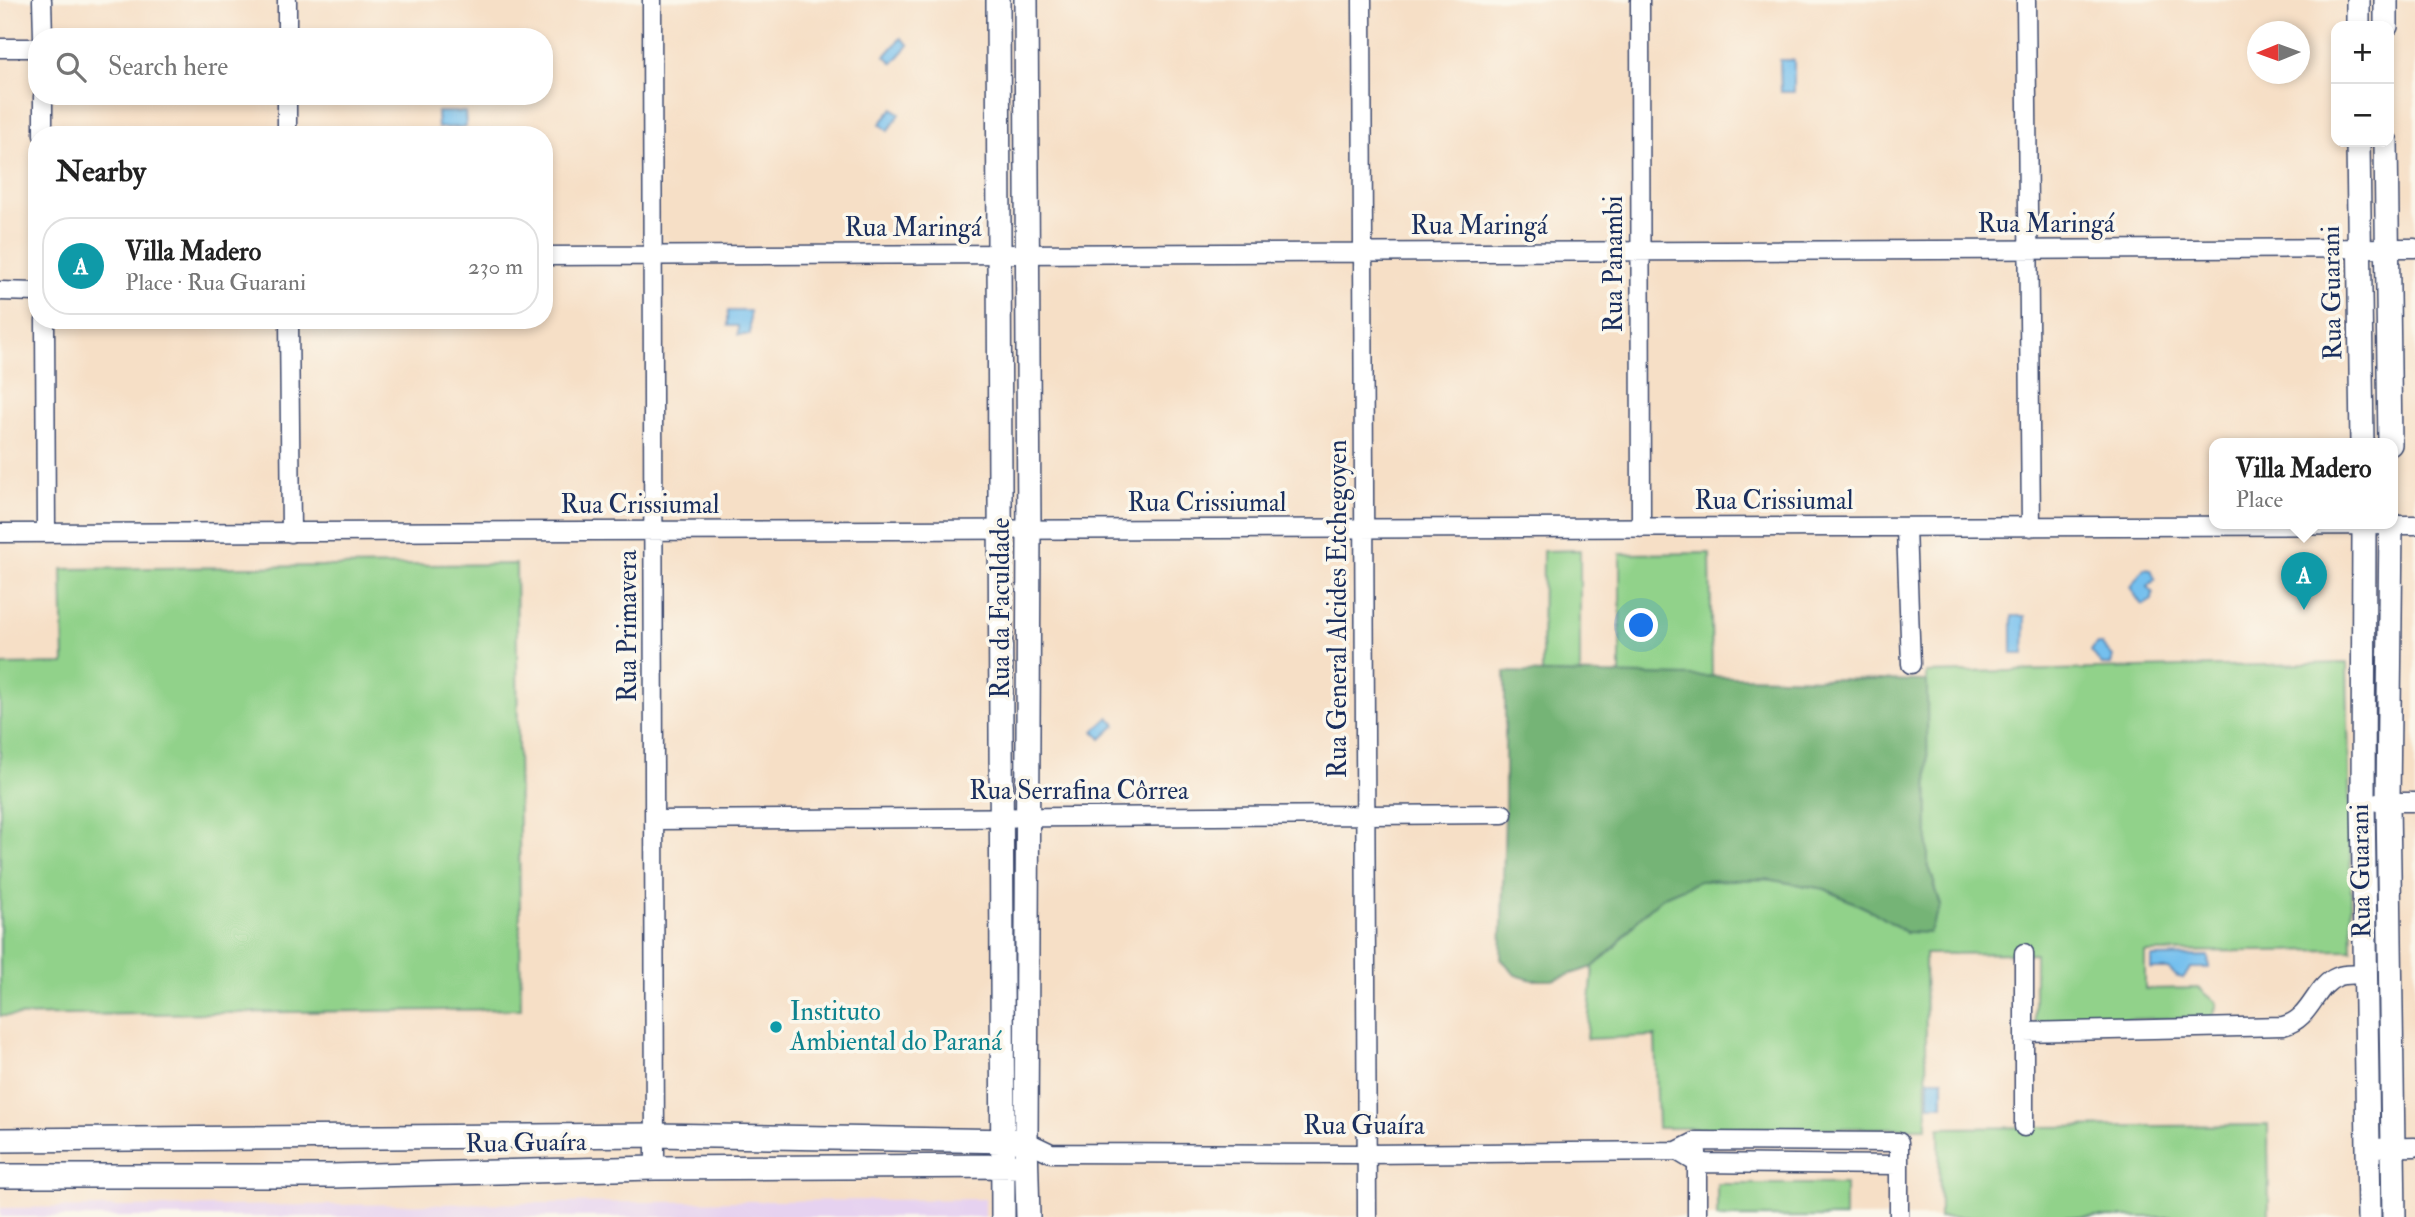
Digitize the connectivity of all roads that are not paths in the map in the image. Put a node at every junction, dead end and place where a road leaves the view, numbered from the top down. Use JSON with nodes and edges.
{"nodes":[{"id":1,"x":42,"y":0,"type":"edge"},
{"id":2,"x":286,"y":0,"type":"edge"},
{"id":3,"x":652,"y":0,"type":"edge"},
{"id":4,"x":998,"y":0,"type":"edge"},
{"id":5,"x":1026,"y":0,"type":"edge"},
{"id":6,"x":1362,"y":0,"type":"edge"},
{"id":7,"x":1640,"y":0,"type":"edge"},
{"id":8,"x":2026,"y":0,"type":"edge"},
{"id":9,"x":2358,"y":0,"type":"edge"},
{"id":10,"x":2386,"y":0,"type":"edge"},
{"id":11,"x":2358,"y":21,"type":"edge"},
{"id":12,"x":2386,"y":21,"type":"edge"},
{"id":13,"x":43,"y":28,"type":"edge"},
{"id":14,"x":287,"y":28,"type":"edge"},
{"id":15,"x":0,"y":48,"type":"edge"},
{"id":16,"x":28,"y":48,"type":"edge"},
{"id":17,"x":43,"y":105,"type":"edge"},
{"id":18,"x":287,"y":105,"type":"edge"},
{"id":19,"x":43,"y":126,"type":"edge"},
{"id":20,"x":287,"y":126,"type":"edge"},
{"id":21,"x":2358,"y":147,"type":"edge"},
{"id":22,"x":2386,"y":147,"type":"edge"},
{"id":23,"x":2359,"y":248,"type":"junction"},
{"id":24,"x":2386,"y":248,"type":"junction"},
{"id":25,"x":2415,"y":248,"type":"edge"},
{"id":26,"x":2027,"y":250,"type":"junction"},
{"id":27,"x":1641,"y":251,"type":"junction"},
{"id":28,"x":1027,"y":253,"type":"junction"},
{"id":29,"x":1363,"y":253,"type":"junction"},
{"id":30,"x":999,"y":254,"type":"junction"},
{"id":31,"x":553,"y":256,"type":"edge"},
{"id":32,"x":652,"y":256,"type":"junction"},
{"id":33,"x":0,"y":291,"type":"edge"},
{"id":34,"x":28,"y":292,"type":"edge"},
{"id":35,"x":45,"y":329,"type":"edge"},
{"id":36,"x":289,"y":329,"type":"edge"},
{"id":37,"x":2362,"y":438,"type":"edge"},
{"id":38,"x":2389,"y":438,"type":"edge"},
{"id":39,"x":2209,"y":526,"type":"edge"},
{"id":40,"x":1906,"y":527,"type":"junction"},
{"id":41,"x":2031,"y":527,"type":"junction"},
{"id":42,"x":1642,"y":528,"type":"junction"},
{"id":43,"x":1029,"y":529,"type":"junction"},
{"id":44,"x":1364,"y":529,"type":"junction"},
{"id":45,"x":2364,"y":529,"type":"edge"},
{"id":46,"x":2391,"y":529,"type":"edge"},
{"id":47,"x":1000,"y":530,"type":"junction"},
{"id":48,"x":654,"y":531,"type":"junction"},
{"id":49,"x":0,"y":533,"type":"edge"},
{"id":50,"x":46,"y":533,"type":"junction"},
{"id":51,"x":292,"y":533,"type":"junction"},
{"id":52,"x":1911,"y":664,"type":"dead end"},
{"id":53,"x":2364,"y":802,"type":"junction"},
{"id":54,"x":2388,"y":802,"type":"junction"},
{"id":55,"x":2415,"y":802,"type":"edge"},
{"id":56,"x":1503,"y":814,"type":"dead end"},
{"id":57,"x":1365,"y":815,"type":"junction"},
{"id":58,"x":1001,"y":817,"type":"junction"},
{"id":59,"x":1028,"y":817,"type":"junction"},
{"id":60,"x":655,"y":820,"type":"junction"},
{"id":61,"x":2024,"y":953,"type":"dead end"},
{"id":62,"x":2366,"y":975,"type":"junction"},
{"id":63,"x":2024,"y":1032,"type":"junction"},
{"id":64,"x":2024,"y":1127,"type":"dead end"},
{"id":65,"x":655,"y":1135,"type":"junction"},
{"id":66,"x":0,"y":1140,"type":"edge"},
{"id":67,"x":1002,"y":1141,"type":"junction"},
{"id":68,"x":1026,"y":1141,"type":"junction"},
{"id":69,"x":1697,"y":1141,"type":"junction"},
{"id":70,"x":2404,"y":1147,"type":"edge"},
{"id":71,"x":2368,"y":1148,"type":"junction"},
{"id":72,"x":1677,"y":1151,"type":"junction"},
{"id":73,"x":1051,"y":1153,"type":"junction"},
{"id":74,"x":1366,"y":1154,"type":"junction"},
{"id":75,"x":1697,"y":1163,"type":"junction"},
{"id":76,"x":1899,"y":1165,"type":"junction"},
{"id":77,"x":1027,"y":1166,"type":"junction"},
{"id":78,"x":1002,"y":1167,"type":"junction"},
{"id":79,"x":655,"y":1168,"type":"junction"},
{"id":80,"x":0,"y":1176,"type":"edge"},
{"id":81,"x":1003,"y":1217,"type":"edge"},
{"id":82,"x":1028,"y":1217,"type":"edge"},
{"id":83,"x":1367,"y":1217,"type":"edge"},
{"id":84,"x":1697,"y":1217,"type":"edge"},
{"id":85,"x":1899,"y":1217,"type":"edge"},
{"id":86,"x":2369,"y":1217,"type":"edge"},
{"id":87,"x":2394,"y":1217,"type":"edge"}],
"edges":[{"from":1,"to":13,"type":"street"},
{"from":2,"to":14,"type":"street"},
{"from":3,"to":32,"type":"street","name":"Rua Primavera"},
{"from":4,"to":30,"type":"street","name":"Rua da Faculdade"},
{"from":5,"to":28,"type":"street","name":"Rua da Faculdade"},
{"from":6,"to":29,"type":"street","name":"Rua General Alcides Etchegoyen"},
{"from":7,"to":27,"type":"street","name":"Rua Panambi"},
{"from":8,"to":26,"type":"street"},
{"from":9,"to":11,"type":"street"},
{"from":10,"to":12,"type":"street"},
{"from":15,"to":16,"type":"street"},
{"from":17,"to":19,"type":"street"},
{"from":18,"to":20,"type":"street"},
{"from":21,"to":23,"type":"street","name":"Rua Guarani"},
{"from":22,"to":24,"type":"street","name":"Rua Guarani"},
{"from":23,"to":24,"type":"street","name":"Rua Maringá"},
{"from":23,"to":26,"type":"street","name":"Rua Maringá"},
{"from":23,"to":37,"type":"street","name":"Rua Guarani"},
{"from":24,"to":25,"type":"street","name":"Rua Maringá"},
{"from":24,"to":38,"type":"street","name":"Rua Guarani"},
{"from":26,"to":27,"type":"street","name":"Rua Maringá"},
{"from":26,"to":41,"type":"street"},
{"from":27,"to":29,"type":"street","name":"Rua Maringá"},
{"from":27,"to":42,"type":"street","name":"Rua Panambi"},
{"from":28,"to":29,"type":"street","name":"Rua Maringá"},
{"from":28,"to":30,"type":"street","name":"Rua Maringá"},
{"from":28,"to":43,"type":"street","name":"Rua da Faculdade"},
{"from":29,"to":44,"type":"street","name":"Rua General Alcides Etchegoyen"},
{"from":30,"to":32,"type":"street","name":"Rua Maringá"},
{"from":30,"to":47,"type":"street","name":"Rua da Faculdade"},
{"from":31,"to":32,"type":"street","name":"Rua Maringá"},
{"from":32,"to":48,"type":"street","name":"Rua Primavera"},
{"from":33,"to":34,"type":"street"},
{"from":35,"to":50,"type":"street"},
{"from":36,"to":51,"type":"street"},
{"from":39,"to":41,"type":"street","name":"Rua Crissiumal"},
{"from":40,"to":41,"type":"street","name":"Rua Crissiumal"},
{"from":40,"to":42,"type":"street","name":"Rua Crissiumal"},
{"from":40,"to":52,"type":"street"},
{"from":42,"to":44,"type":"street","name":"Rua Crissiumal"},
{"from":43,"to":44,"type":"street","name":"Rua Crissiumal"},
{"from":43,"to":47,"type":"street","name":"Rua Crissiumal"},
{"from":43,"to":59,"type":"street","name":"Rua da Faculdade"},
{"from":44,"to":57,"type":"street","name":"Rua General Alcides Etchegoyen"},
{"from":45,"to":53,"type":"street","name":"Rua Guarani"},
{"from":46,"to":54,"type":"street","name":"Rua Guarani"},
{"from":47,"to":48,"type":"street","name":"Rua Crissiumal"},
{"from":47,"to":58,"type":"street","name":"Rua da Faculdade"},
{"from":48,"to":51,"type":"street","name":"Rua Crissiumal"},
{"from":48,"to":60,"type":"street","name":"Rua Primavera"},
{"from":49,"to":50,"type":"street","name":"Rua Crissiumal"},
{"from":50,"to":51,"type":"street","name":"Rua Crissiumal"},
{"from":53,"to":54,"type":"street"},
{"from":53,"to":62,"type":"street","name":"Rua Guarani"},
{"from":54,"to":55,"type":"street"},
{"from":54,"to":70,"type":"street","name":"Rua Guarani"},
{"from":56,"to":57,"type":"street","name":"Rua Serrafina Côrrea"},
{"from":57,"to":59,"type":"street","name":"Rua Serrafina Côrrea"},
{"from":57,"to":74,"type":"street","name":"Rua General Alcides Etchegoyen"},
{"from":58,"to":59,"type":"street","name":"Rua Serrafina Côrrea"},
{"from":58,"to":60,"type":"street","name":"Rua Serrafina Côrrea"},
{"from":58,"to":67,"type":"street","name":"Rua da Faculdade"},
{"from":59,"to":68,"type":"street","name":"Rua da Faculdade"},
{"from":60,"to":65,"type":"street","name":"Rua Primavera"},
{"from":61,"to":63,"type":"street"},
{"from":62,"to":63,"type":"street"},
{"from":62,"to":71,"type":"street","name":"Rua Guarani"},
{"from":63,"to":64,"type":"street"},
{"from":65,"to":66,"type":"street","name":"Rua Guaíra"},
{"from":65,"to":67,"type":"street","name":"Rua Guaíra"},
{"from":65,"to":79,"type":"street","name":"Rua Primavera"},
{"from":67,"to":68,"type":"street","name":"Rua Guaíra"},
{"from":67,"to":78,"type":"street","name":"Rua da Faculdade"},
{"from":68,"to":73,"type":"street","name":"Rua Guaíra"},
{"from":68,"to":77,"type":"street","name":"Rua da Faculdade"},
{"from":69,"to":72,"type":"street","name":"Rua Guaíra"},
{"from":69,"to":75,"type":"street"},
{"from":69,"to":76,"type":"street"},
{"from":70,"to":71,"type":"street"},
{"from":70,"to":87,"type":"street","name":"Rua Guarani"},
{"from":71,"to":86,"type":"street","name":"Rua Guarani"},
{"from":72,"to":74,"type":"street","name":"Rua Guaíra"},
{"from":72,"to":75,"type":"street"},
{"from":73,"to":74,"type":"street","name":"Rua Guaíra"},
{"from":73,"to":77,"type":"street","name":"Rua Guaíra"},
{"from":74,"to":83,"type":"street","name":"Rua General Alcides Etchegoyen"},
{"from":75,"to":76,"type":"street"},
{"from":75,"to":84,"type":"street"},
{"from":76,"to":85,"type":"street"},
{"from":77,"to":78,"type":"street","name":"Rua Guaíra"},
{"from":77,"to":82,"type":"street","name":"Rua da Faculdade"},
{"from":78,"to":79,"type":"street","name":"Rua Guaíra"},
{"from":78,"to":81,"type":"street","name":"Rua da Faculdade"},
{"from":79,"to":80,"type":"street","name":"Rua Guaíra"}]}
